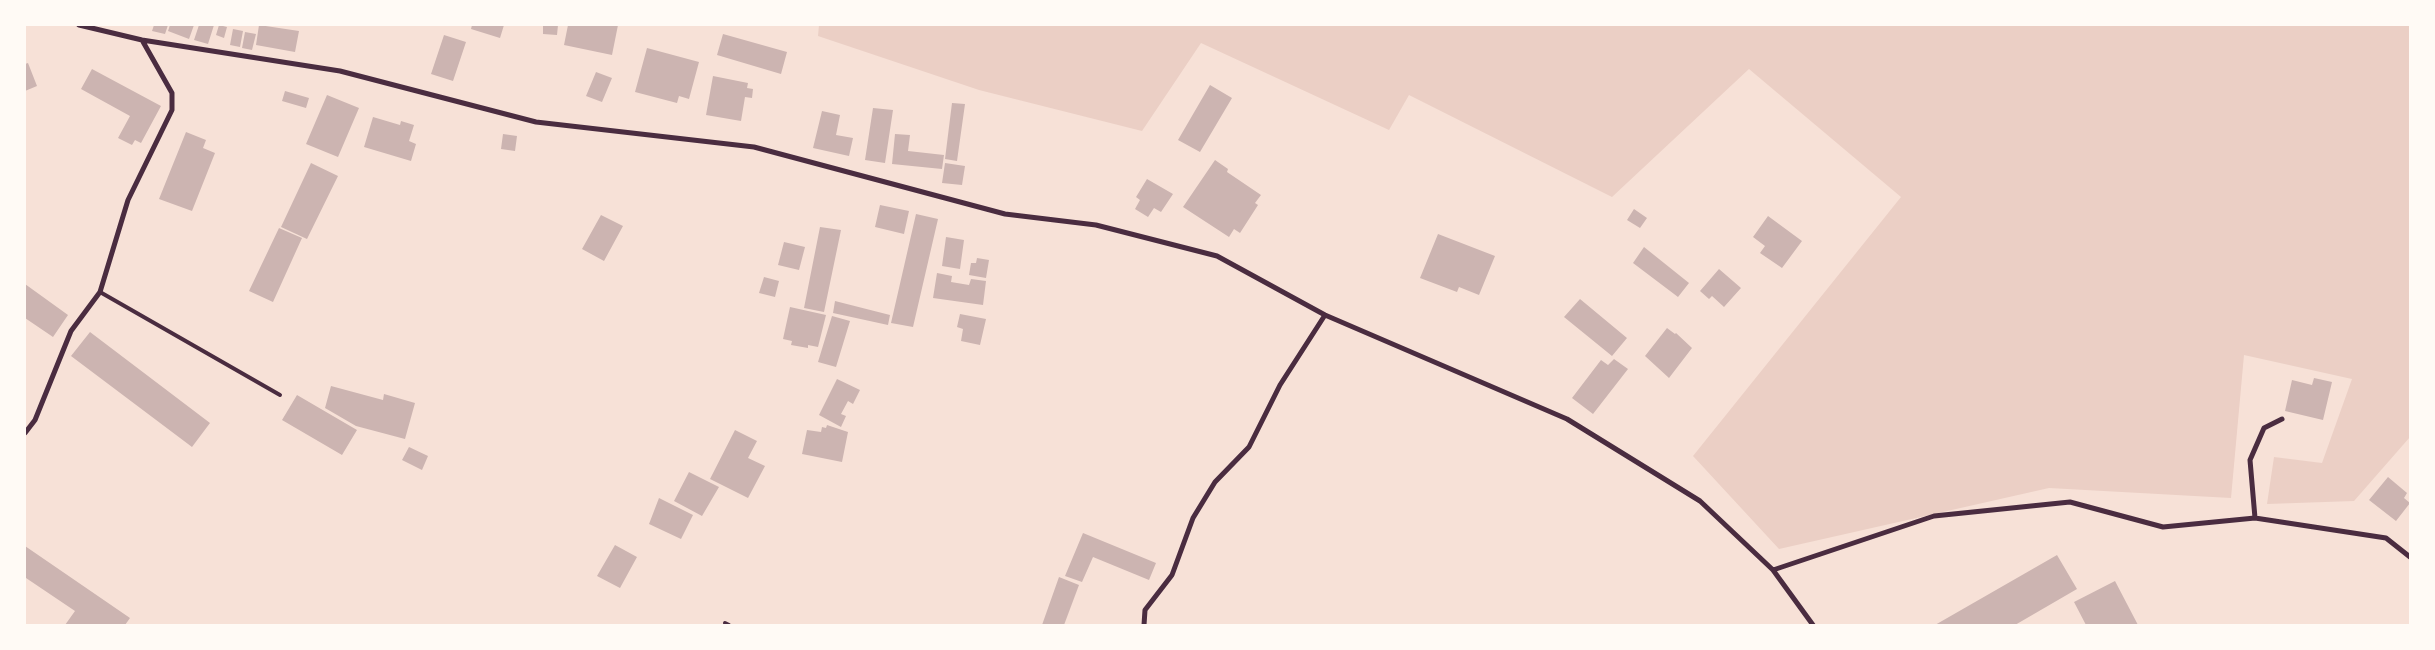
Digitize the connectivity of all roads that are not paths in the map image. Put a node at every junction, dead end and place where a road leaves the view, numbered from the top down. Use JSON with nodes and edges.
{"nodes":[{"id":1,"x":79,"y":25,"type":"edge"},
{"id":2,"x":142,"y":40,"type":"junction"},
{"id":3,"x":100,"y":292,"type":"junction"},
{"id":4,"x":1324,"y":315,"type":"junction"},
{"id":5,"x":280,"y":395,"type":"dead end"},
{"id":6,"x":2282,"y":419,"type":"dead end"},
{"id":7,"x":25,"y":433,"type":"edge"},
{"id":8,"x":2255,"y":518,"type":"junction"},
{"id":9,"x":2410,"y":557,"type":"edge"},
{"id":10,"x":1773,"y":570,"type":"junction"},
{"id":11,"x":1144,"y":625,"type":"edge"},
{"id":12,"x":1813,"y":625,"type":"edge"}],
"edges":[{"from":1,"to":2,"type":"street"},
{"from":2,"to":3,"type":"street"},
{"from":2,"to":4,"type":"street"},
{"from":3,"to":5,"type":"lane"},
{"from":3,"to":7,"type":"street"},
{"from":4,"to":10,"type":"street"},
{"from":4,"to":11,"type":"street"},
{"from":6,"to":8,"type":"street"},
{"from":8,"to":9,"type":"street"},
{"from":8,"to":10,"type":"street"},
{"from":10,"to":12,"type":"street"}]}
